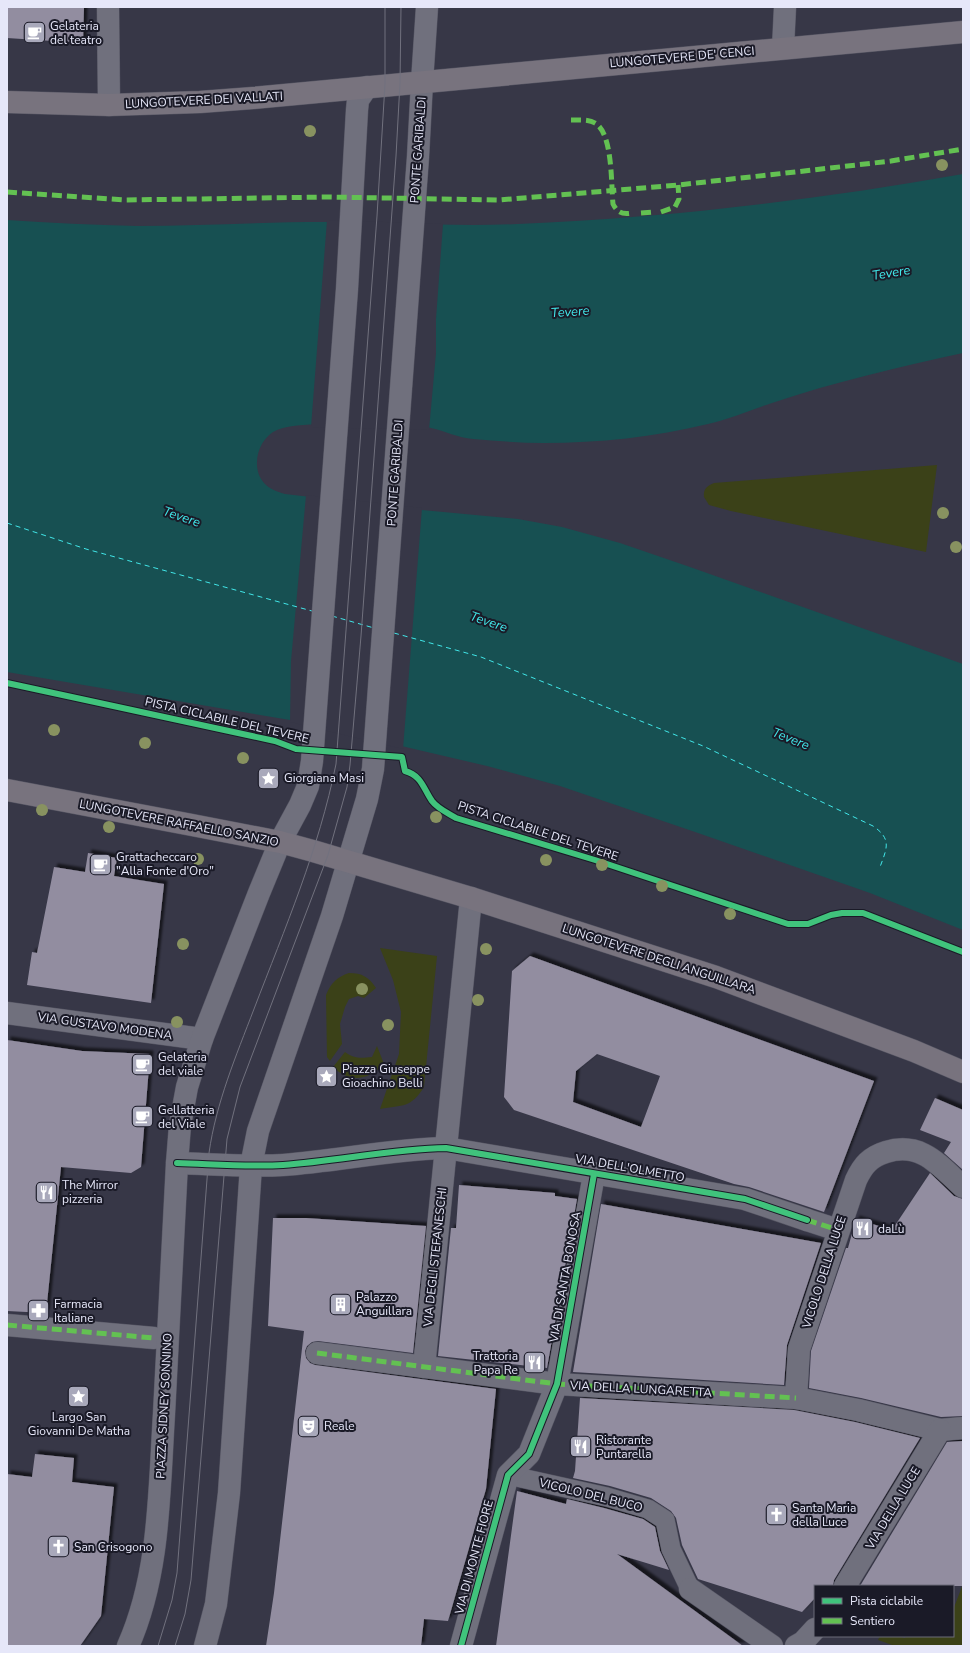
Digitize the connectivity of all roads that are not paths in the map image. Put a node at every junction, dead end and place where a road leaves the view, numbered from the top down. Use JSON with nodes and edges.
{"nodes":[{"id":1,"x":108,"y":7,"type":"edge"},
{"id":2,"x":427,"y":7,"type":"edge"},
{"id":3,"x":785,"y":7,"type":"edge"},
{"id":4,"x":963,"y":32,"type":"edge"},
{"id":5,"x":783,"y":48,"type":"junction"},
{"id":6,"x":422,"y":82,"type":"junction"},
{"id":7,"x":400,"y":83,"type":"joint"},
{"id":8,"x":367,"y":87,"type":"junction"},
{"id":9,"x":7,"y":102,"type":"edge"},
{"id":10,"x":110,"y":105,"type":"junction"},
{"id":11,"x":7,"y":790,"type":"edge"},
{"id":12,"x":280,"y":842,"type":"junction"},
{"id":13,"x":349,"y":862,"type":"junction"},
{"id":14,"x":471,"y":898,"type":"junction"},
{"id":15,"x":7,"y":1013,"type":"edge"},
{"id":16,"x":202,"y":1039,"type":"junction"},
{"id":17,"x":963,"y":1072,"type":"edge"},
{"id":18,"x":446,"y":1148,"type":"junction"},
{"id":19,"x":177,"y":1163,"type":"junction"},
{"id":20,"x":251,"y":1166,"type":"junction"},
{"id":21,"x":594,"y":1174,"type":"junction"},
{"id":22,"x":963,"y":1187,"type":"edge"},
{"id":23,"x":838,"y":1230,"type":"junction"},
{"id":24,"x":7,"y":1326,"type":"edge"},
{"id":25,"x":154,"y":1338,"type":"dead end"},
{"id":26,"x":317,"y":1354,"type":"dead end"},
{"id":27,"x":424,"y":1367,"type":"junction"},
{"id":28,"x":557,"y":1384,"type":"junction"},
{"id":29,"x":796,"y":1398,"type":"junction"},
{"id":30,"x":963,"y":1428,"type":"edge"},
{"id":31,"x":940,"y":1430,"type":"junction"},
{"id":32,"x":508,"y":1475,"type":"junction"},
{"id":33,"x":846,"y":1585,"type":"edge"},
{"id":34,"x":690,"y":1589,"type":"joint"},
{"id":35,"x":814,"y":1630,"type":"edge"},
{"id":36,"x":128,"y":1646,"type":"edge"},
{"id":37,"x":204,"y":1646,"type":"edge"},
{"id":38,"x":461,"y":1646,"type":"edge"},
{"id":39,"x":772,"y":1646,"type":"edge"},
{"id":40,"x":796,"y":1646,"type":"edge"}],
"edges":[{"from":1,"to":10,"type":"street"},
{"from":2,"to":6,"type":"street","name":"PONTE GARIBALDI"},
{"from":3,"to":5,"type":"street"},
{"from":4,"to":5,"type":"main road","name":"LUNGOTEVERE DE' CENCI"},
{"from":5,"to":6,"type":"main road","name":"LUNGOTEVERE DE' CENCI"},
{"from":6,"to":7,"type":"main road","name":"LUNGOTEVERE DE' CENCI"},
{"from":6,"to":13,"type":"street","name":"PONTE GARIBALDI"},
{"from":7,"to":8,"type":"main road","name":"LUNGOTEVERE DEI VALLATI"},
{"from":8,"to":10,"type":"main road","name":"LUNGOTEVERE DEI VALLATI"},
{"from":8,"to":12,"type":"street"},
{"from":9,"to":10,"type":"main road","name":"LUNGOTEVERE DEI VALLATI"},
{"from":11,"to":12,"type":"main road","name":"LUNGOTEVERE RAFFAELLO SANZIO"},
{"from":12,"to":13,"type":"main road","name":"LUNGOTEVERE RAFFAELLO SANZIO"},
{"from":12,"to":16,"type":"street"},
{"from":13,"to":14,"type":"main road","name":"LUNGOTEVERE DEGLI ANGUILLARA"},
{"from":13,"to":20,"type":"street"},
{"from":14,"to":17,"type":"main road","name":"LUNGOTEVERE DEGLI ANGUILLARA"},
{"from":14,"to":18,"type":"street"},
{"from":15,"to":16,"type":"street","name":"VIA GUSTAVO MODENA"},
{"from":16,"to":19,"type":"street"},
{"from":18,"to":20,"type":"street"},
{"from":18,"to":21,"type":"street","name":"VIA DELL'OLMETTO"},
{"from":18,"to":27,"type":"street","name":"VIA DEGLI STEFANESCHI"},
{"from":19,"to":20,"type":"street"},
{"from":19,"to":36,"type":"street","name":"PIAZZA SIDNEY SONNINO"},
{"from":20,"to":37,"type":"street"},
{"from":21,"to":23,"type":"street","name":"VIA DELL'OLMETTO"},
{"from":21,"to":28,"type":"street","name":"VIA DI SANTA BONOSA"},
{"from":22,"to":23,"type":"street","name":"VICOLO DELLA LUCE"},
{"from":23,"to":29,"type":"street","name":"VICOLO DELLA LUCE"},
{"from":24,"to":25,"type":"street"},
{"from":26,"to":27,"type":"street","name":"VIA DELLA LUNGARETTA"},
{"from":27,"to":28,"type":"street","name":"VIA DELLA LUNGARETTA"},
{"from":28,"to":29,"type":"street","name":"VIA DELLA LUNGARETTA"},
{"from":28,"to":32,"type":"street","name":"VIA DI SANTA BONOSA"},
{"from":29,"to":31,"type":"street","name":"VIA DELLA LUNGARETTA"},
{"from":30,"to":31,"type":"street","name":"VIA DELLA LUNGARETTA"},
{"from":31,"to":33,"type":"street","name":"VIA DELLA LUCE"},
{"from":32,"to":34,"type":"lane","name":"VICOLO DEL BUCO"},
{"from":32,"to":38,"type":"street","name":"VIA DI MONTE FIORE"},
{"from":34,"to":39,"type":"street","name":"VICOLO DEL BUCO"},
{"from":35,"to":40,"type":"street"}]}
